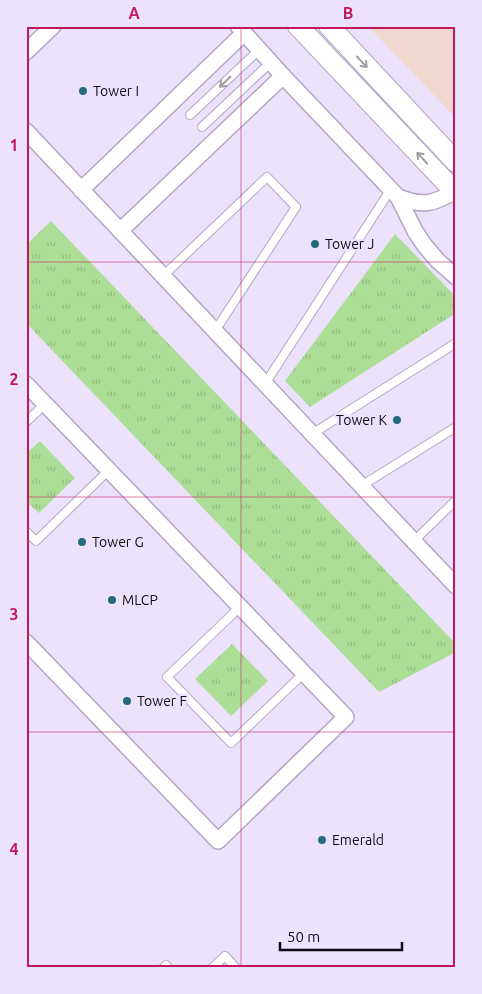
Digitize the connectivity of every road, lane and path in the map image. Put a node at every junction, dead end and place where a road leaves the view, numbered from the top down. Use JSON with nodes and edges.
{"nodes":[{"id":1,"x":53,"y":26,"type":"edge"},
{"id":2,"x":298,"y":26,"type":"edge"},
{"id":3,"x":329,"y":26,"type":"edge"},
{"id":4,"x":241,"y":29,"type":"edge"},
{"id":5,"x":259,"y":50,"type":"junction"},
{"id":6,"x":26,"y":52,"type":"edge"},
{"id":7,"x":270,"y":62,"type":"junction"},
{"id":8,"x":283,"y":76,"type":"junction"},
{"id":9,"x":190,"y":115,"type":"dead end"},
{"id":10,"x":202,"y":127,"type":"dead end"},
{"id":11,"x":26,"y":131,"type":"edge"},
{"id":12,"x":456,"y":162,"type":"edge"},
{"id":13,"x":81,"y":190,"type":"junction"},
{"id":14,"x":455,"y":192,"type":"edge"},
{"id":15,"x":394,"y":193,"type":"junction"},
{"id":16,"x":120,"y":231,"type":"junction"},
{"id":17,"x":163,"y":276,"type":"junction"},
{"id":18,"x":456,"y":277,"type":"edge"},
{"id":19,"x":215,"y":331,"type":"junction"},
{"id":20,"x":456,"y":343,"type":"edge"},
{"id":21,"x":26,"y":384,"type":"edge"},
{"id":22,"x":265,"y":384,"type":"junction"},
{"id":23,"x":45,"y":404,"type":"junction"},
{"id":24,"x":26,"y":422,"type":"edge"},
{"id":25,"x":456,"y":427,"type":"edge"},
{"id":26,"x":312,"y":434,"type":"junction"},
{"id":27,"x":109,"y":470,"type":"junction"},
{"id":28,"x":361,"y":486,"type":"junction"},
{"id":29,"x":456,"y":500,"type":"edge"},
{"id":30,"x":26,"y":531,"type":"edge"},
{"id":31,"x":414,"y":541,"type":"junction"},
{"id":32,"x":455,"y":584,"type":"edge"},
{"id":33,"x":240,"y":607,"type":"junction"},
{"id":34,"x":26,"y":642,"type":"edge"},
{"id":35,"x":304,"y":673,"type":"junction"},
{"id":36,"x":163,"y":968,"type":"edge"},
{"id":37,"x":168,"y":968,"type":"edge"},
{"id":38,"x":212,"y":968,"type":"edge"},
{"id":39,"x":236,"y":968,"type":"edge"}],
"edges":[{"from":1,"to":6,"type":"street"},
{"from":14,"to":2,"type":"street","one_way":true},
{"from":3,"to":12,"type":"street","one_way":true},
{"from":4,"to":5,"type":"street"},
{"from":4,"to":13,"type":"street"},
{"from":5,"to":7,"type":"street"},
{"from":5,"to":9,"type":"lane","one_way":true},
{"from":7,"to":8,"type":"street"},
{"from":7,"to":10,"type":"lane"},
{"from":8,"to":15,"type":"street"},
{"from":8,"to":16,"type":"street"},
{"from":11,"to":13,"type":"street"},
{"from":13,"to":16,"type":"street"},
{"from":14,"to":15,"type":"street"},
{"from":15,"to":18,"type":"street"},
{"from":15,"to":22,"type":"lane"},
{"from":16,"to":17,"type":"street"},
{"from":17,"to":19,"type":"street"},
{"from":17,"to":19,"type":"lane"},
{"from":19,"to":22,"type":"street"},
{"from":20,"to":26,"type":"lane"},
{"from":21,"to":23,"type":"street"},
{"from":22,"to":26,"type":"street"},
{"from":23,"to":24,"type":"lane"},
{"from":23,"to":27,"type":"street"},
{"from":25,"to":28,"type":"lane"},
{"from":26,"to":28,"type":"street"},
{"from":27,"to":30,"type":"lane"},
{"from":27,"to":33,"type":"street"},
{"from":28,"to":31,"type":"street"},
{"from":29,"to":31,"type":"lane"},
{"from":31,"to":32,"type":"street"},
{"from":33,"to":35,"type":"street"},
{"from":33,"to":35,"type":"lane"},
{"from":34,"to":35,"type":"street"},
{"from":36,"to":37,"type":"lane"},
{"from":38,"to":39,"type":"lane"}]}
